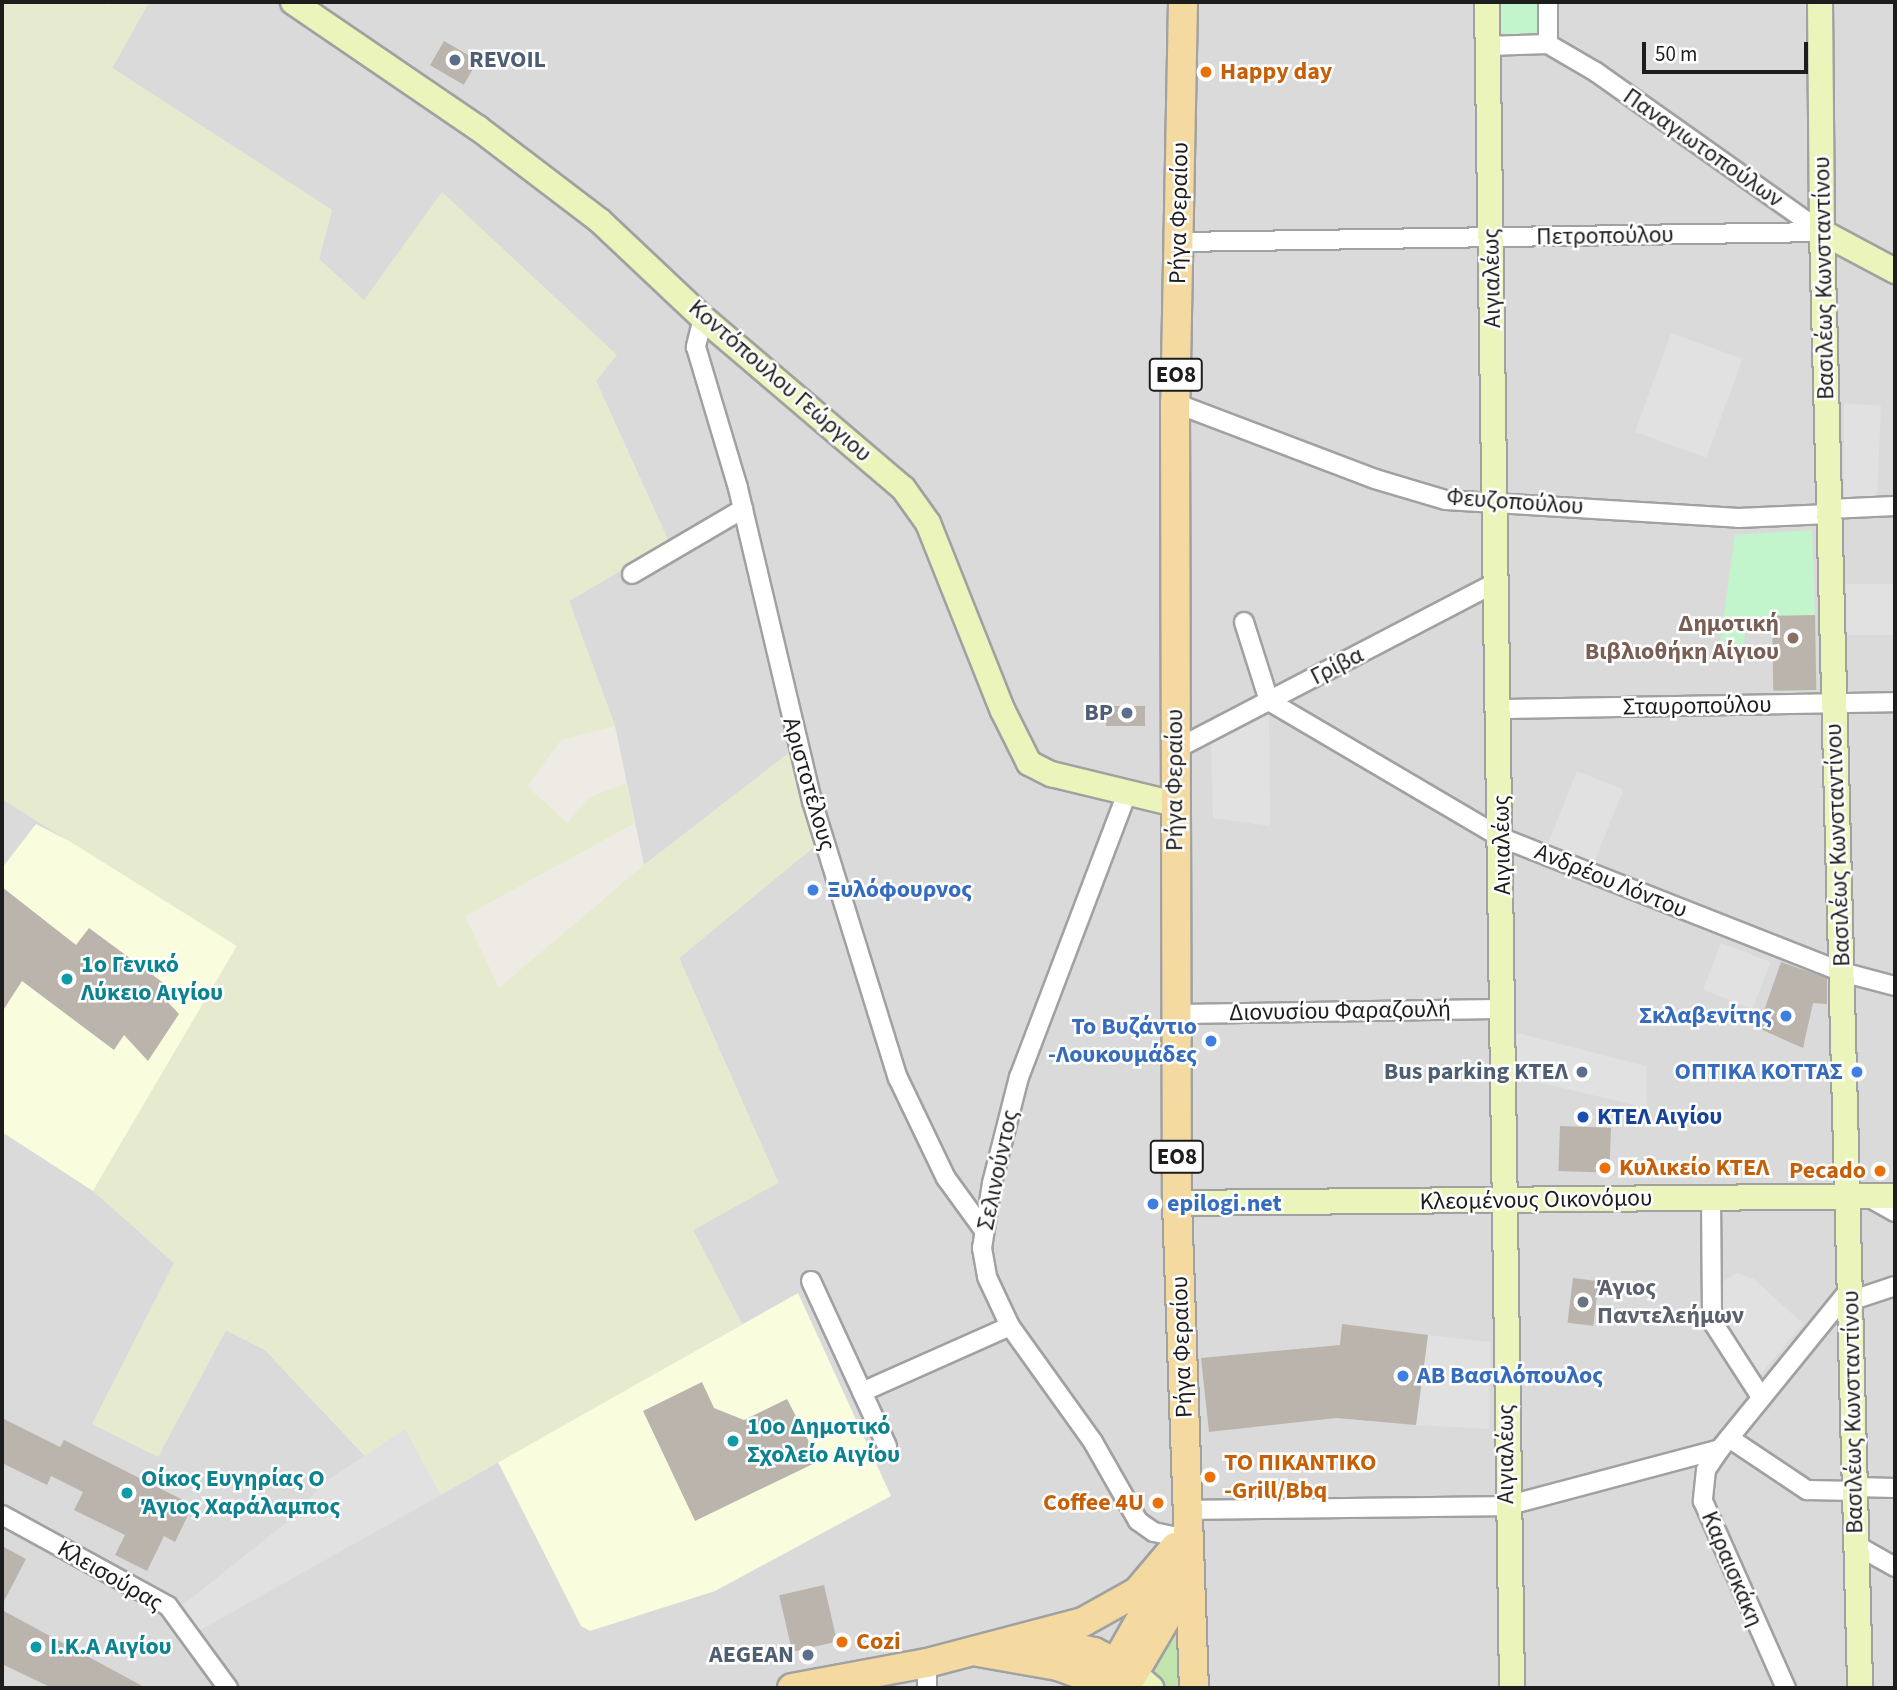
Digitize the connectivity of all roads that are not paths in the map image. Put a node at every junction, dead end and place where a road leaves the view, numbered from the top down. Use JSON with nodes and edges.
{"nodes":[{"id":1,"x":293,"y":2,"type":"edge"},
{"id":2,"x":1183,"y":2,"type":"edge"},
{"id":3,"x":1487,"y":2,"type":"edge"},
{"id":4,"x":1548,"y":2,"type":"edge"},
{"id":5,"x":1820,"y":2,"type":"edge"},
{"id":6,"x":1548,"y":44,"type":"junction"},
{"id":7,"x":1488,"y":46,"type":"junction"},
{"id":8,"x":1822,"y":232,"type":"junction"},
{"id":9,"x":1491,"y":237,"type":"junction"},
{"id":10,"x":1179,"y":242,"type":"junction"},
{"id":11,"x":1895,"y":271,"type":"edge"},
{"id":12,"x":704,"y":318,"type":"junction"},
{"id":13,"x":1175,"y":403,"type":"junction"},
{"id":14,"x":1496,"y":500,"type":"junction"},
{"id":15,"x":1895,"y":506,"type":"edge"},
{"id":16,"x":743,"y":509,"type":"junction"},
{"id":17,"x":1829,"y":512,"type":"junction"},
{"id":18,"x":632,"y":574,"type":"dead end"},
{"id":19,"x":1497,"y":582,"type":"junction"},
{"id":20,"x":1244,"y":622,"type":"dead end"},
{"id":21,"x":1269,"y":701,"type":"junction"},
{"id":22,"x":1895,"y":702,"type":"edge"},
{"id":23,"x":1834,"y":703,"type":"junction"},
{"id":24,"x":1500,"y":709,"type":"junction"},
{"id":25,"x":1176,"y":749,"type":"junction"},
{"id":26,"x":1127,"y":793,"type":"junction"},
{"id":27,"x":1175,"y":804,"type":"junction"},
{"id":28,"x":1502,"y":838,"type":"junction"},
{"id":29,"x":1842,"y":972,"type":"junction"},
{"id":30,"x":1895,"y":986,"type":"edge"},
{"id":31,"x":1503,"y":1009,"type":"junction"},
{"id":32,"x":1176,"y":1014,"type":"junction"},
{"id":33,"x":1857,"y":1196,"type":"junction"},
{"id":34,"x":1895,"y":1196,"type":"edge"},
{"id":35,"x":1710,"y":1198,"type":"junction"},
{"id":36,"x":1504,"y":1200,"type":"junction"},
{"id":37,"x":1177,"y":1203,"type":"junction"},
{"id":38,"x":1895,"y":1212,"type":"edge"},
{"id":39,"x":983,"y":1229,"type":"junction"},
{"id":40,"x":811,"y":1281,"type":"dead end"},
{"id":41,"x":1895,"y":1286,"type":"edge"},
{"id":42,"x":1850,"y":1295,"type":"junction"},
{"id":43,"x":1010,"y":1326,"type":"junction"},
{"id":44,"x":862,"y":1392,"type":"junction"},
{"id":45,"x":1761,"y":1397,"type":"junction"},
{"id":46,"x":1725,"y":1443,"type":"junction"},
{"id":47,"x":887,"y":1446,"type":"dead end"},
{"id":48,"x":1895,"y":1488,"type":"edge"},
{"id":49,"x":1855,"y":1489,"type":"junction"},
{"id":50,"x":1506,"y":1506,"type":"junction"},
{"id":51,"x":1188,"y":1510,"type":"junction"},
{"id":52,"x":2,"y":1515,"type":"edge"},
{"id":53,"x":1856,"y":1545,"type":"junction"},
{"id":54,"x":1181,"y":1547,"type":"junction"},
{"id":55,"x":1895,"y":1567,"type":"edge"},
{"id":56,"x":1016,"y":1636,"type":"junction"},
{"id":57,"x":972,"y":1651,"type":"junction"},
{"id":58,"x":927,"y":1675,"type":"edge"},
{"id":59,"x":1125,"y":1680,"type":"edge"},
{"id":60,"x":228,"y":1688,"type":"edge"},
{"id":61,"x":792,"y":1688,"type":"edge"},
{"id":62,"x":1194,"y":1688,"type":"edge"},
{"id":63,"x":1512,"y":1688,"type":"edge"},
{"id":64,"x":1786,"y":1688,"type":"edge"},
{"id":65,"x":1860,"y":1688,"type":"edge"}],
"edges":[{"from":1,"to":12,"type":"street","name":"Κοντόπουλου Γεώργιου"},
{"from":2,"to":10,"type":"main road","name":"Ρήγα Φεραίου","number":"ΕΟ8"},
{"from":3,"to":7,"type":"street","name":"Αιγιαλέως"},
{"from":4,"to":6,"type":"street"},
{"from":5,"to":8,"type":"street","name":"Βασιλέως Κωνσταντίνου"},
{"from":6,"to":7,"type":"street"},
{"from":6,"to":8,"type":"street","name":"Παναγιωτοπούλων"},
{"from":7,"to":9,"type":"street","name":"Αιγιαλέως"},
{"from":8,"to":9,"type":"street","name":"Πετροπούλου"},
{"from":8,"to":11,"type":"street","name":"Παναγιωτοπούλων"},
{"from":8,"to":17,"type":"street","name":"Βασιλέως Κωνσταντίνου"},
{"from":9,"to":10,"type":"street","name":"Πετροπούλου"},
{"from":9,"to":14,"type":"street","name":"Αιγιαλέως"},
{"from":10,"to":13,"type":"main road","name":"Ρήγα Φεραίου","number":"ΕΟ8"},
{"from":12,"to":16,"type":"street","name":"Αριστοτέλους"},
{"from":12,"to":26,"type":"street","name":"Κοντόπουλου Γεώργιου"},
{"from":13,"to":14,"type":"street","name":"Φευζοπούλου"},
{"from":13,"to":25,"type":"main road","name":"Ρήγα Φεραίου","number":"ΕΟ8"},
{"from":14,"to":17,"type":"street","name":"Φευζοπούλου"},
{"from":14,"to":19,"type":"street","name":"Αιγιαλέως"},
{"from":15,"to":17,"type":"street","name":"Φευζοπούλου"},
{"from":16,"to":18,"type":"street"},
{"from":16,"to":39,"type":"street","name":"Αριστοτέλους"},
{"from":17,"to":23,"type":"street","name":"Βασιλέως Κωνσταντίνου"},
{"from":19,"to":21,"type":"street","name":"Γρίβα"},
{"from":19,"to":24,"type":"street","name":"Αιγιαλέως"},
{"from":20,"to":21,"type":"street"},
{"from":21,"to":25,"type":"street","name":"Γρίβα"},
{"from":21,"to":28,"type":"street","name":"Ανδρέου Λόντου"},
{"from":22,"to":23,"type":"street","name":"Σταυροπούλου"},
{"from":23,"to":24,"type":"street","name":"Σταυροπούλου"},
{"from":23,"to":29,"type":"street","name":"Βασιλέως Κωνσταντίνου"},
{"from":24,"to":28,"type":"street","name":"Αιγιαλέως"},
{"from":25,"to":27,"type":"main road","name":"Ρήγα Φεραίου","number":"ΕΟ8"},
{"from":26,"to":27,"type":"street","name":"Κοντόπουλου Γεώργιου"},
{"from":26,"to":39,"type":"street","name":"Σελινούντος"},
{"from":27,"to":32,"type":"main road","name":"Ρήγα Φεραίου","number":"ΕΟ8"},
{"from":28,"to":29,"type":"street","name":"Ανδρέου Λόντου"},
{"from":28,"to":31,"type":"street","name":"Αιγιαλέως"},
{"from":29,"to":30,"type":"street","name":"Ανδρέου Λόντου"},
{"from":29,"to":33,"type":"street","name":"Βασιλέως Κωνσταντίνου"},
{"from":31,"to":32,"type":"street","name":"Διονυσίου Φαραζουλή"},
{"from":31,"to":36,"type":"street","name":"Αιγιαλέως"},
{"from":32,"to":37,"type":"main road","name":"Ρήγα Φεραίου","number":"ΕΟ8"},
{"from":33,"to":34,"type":"street","name":"Κλεομένους Οικονόμου"},
{"from":33,"to":35,"type":"street","name":"Κλεομένους Οικονόμου"},
{"from":33,"to":38,"type":"street"},
{"from":33,"to":42,"type":"street","name":"Βασιλέως Κωνσταντίνου"},
{"from":35,"to":36,"type":"street","name":"Κλεομένους Οικονόμου"},
{"from":35,"to":45,"type":"street"},
{"from":36,"to":37,"type":"street","name":"Κλεομένους Οικονόμου"},
{"from":36,"to":50,"type":"street","name":"Αιγιαλέως"},
{"from":37,"to":51,"type":"main road","name":"Ρήγα Φεραίου","number":"ΕΟ8"},
{"from":39,"to":43,"type":"street","name":"Σελινούντος"},
{"from":40,"to":44,"type":"street"},
{"from":41,"to":42,"type":"street"},
{"from":42,"to":45,"type":"street","name":"Καραισκάκη"},
{"from":42,"to":49,"type":"street","name":"Βασιλέως Κωνσταντίνου"},
{"from":43,"to":44,"type":"street"},
{"from":43,"to":54,"type":"street","name":"Σελινούντος"},
{"from":44,"to":47,"type":"street"},
{"from":45,"to":46,"type":"street","name":"Καραισκάκη"},
{"from":46,"to":49,"type":"street"},
{"from":46,"to":50,"type":"street"},
{"from":46,"to":64,"type":"street","name":"Καραισκάκη"},
{"from":48,"to":49,"type":"street"},
{"from":49,"to":53,"type":"street","name":"Βασιλέως Κωνσταντίνου"},
{"from":50,"to":51,"type":"street"},
{"from":50,"to":63,"type":"street","name":"Αιγιαλέως"},
{"from":51,"to":54,"type":"main road","number":"ΕΟ8"},
{"from":52,"to":60,"type":"street","name":"Κλεισούρας"},
{"from":53,"to":55,"type":"street"},
{"from":53,"to":65,"type":"street","name":"Βασιλέως Κωνσταντίνου"},
{"from":54,"to":56,"type":"main road","number":"ΕΟ8"},
{"from":54,"to":59,"type":"main road","number":"ΕΟ8"},
{"from":54,"to":62,"type":"main road"},
{"from":56,"to":57,"type":"main road","number":"ΕΟ8"},
{"from":56,"to":59,"type":"main road","number":"ΕΟ8"},
{"from":57,"to":58,"type":"main road","number":"ΕΟ8"},
{"from":57,"to":59,"type":"main road","number":"ΕΟ8"},
{"from":58,"to":61,"type":"main road","number":"ΕΟ8"}]}
